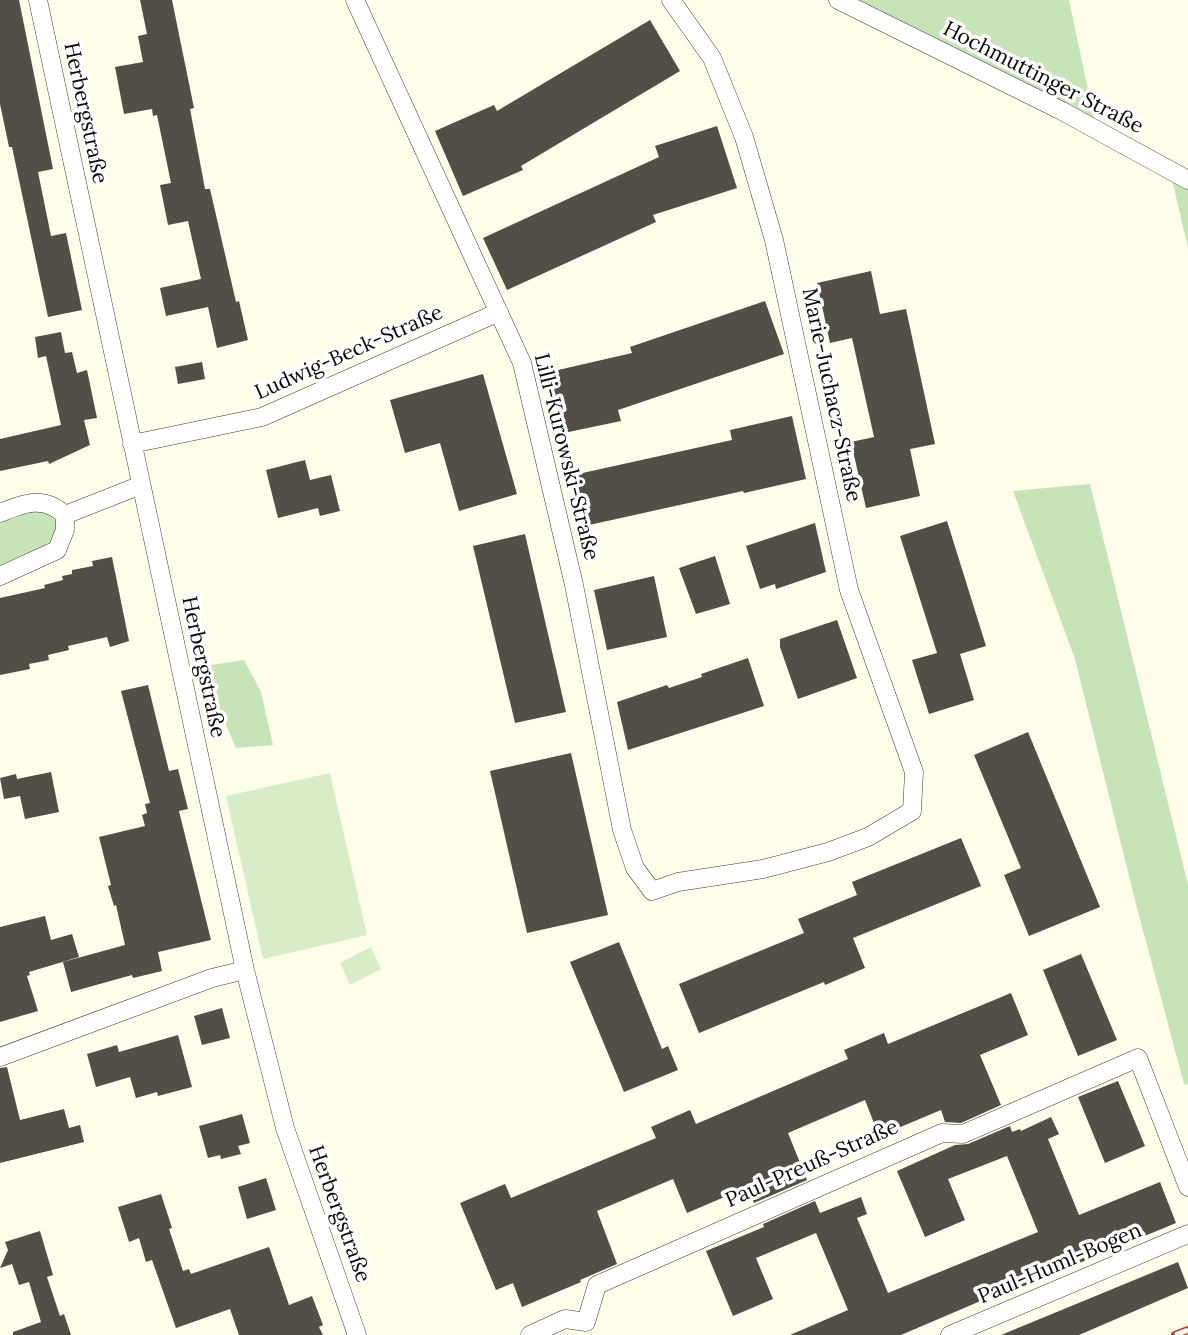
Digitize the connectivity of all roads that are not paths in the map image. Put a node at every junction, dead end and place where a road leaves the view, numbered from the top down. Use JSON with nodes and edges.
{"nodes":[{"id":1,"x":38,"y":0,"type":"edge"},
{"id":2,"x":355,"y":0,"type":"edge"},
{"id":3,"x":671,"y":0,"type":"edge"},
{"id":4,"x":838,"y":0,"type":"edge"},
{"id":5,"x":1188,"y":180,"type":"edge"},
{"id":6,"x":499,"y":312,"type":"junction"},
{"id":7,"x":132,"y":444,"type":"junction"},
{"id":8,"x":141,"y":485,"type":"junction"},
{"id":9,"x":0,"y":513,"type":"edge"},
{"id":10,"x":65,"y":515,"type":"junction"},
{"id":11,"x":0,"y":576,"type":"edge"},
{"id":12,"x":635,"y":868,"type":"joint"},
{"id":13,"x":245,"y":970,"type":"junction"},
{"id":14,"x":0,"y":1057,"type":"edge"},
{"id":15,"x":1188,"y":1186,"type":"edge"},
{"id":16,"x":1188,"y":1234,"type":"edge"},
{"id":17,"x":591,"y":1328,"type":"edge"},
{"id":18,"x":357,"y":1335,"type":"edge"},
{"id":19,"x":530,"y":1335,"type":"edge"},
{"id":20,"x":950,"y":1335,"type":"edge"}],
"edges":[{"from":1,"to":7,"type":"street","name":"Herbergstraße"},
{"from":2,"to":6,"type":"street","name":"Lilli-Kurowski-Straße"},
{"from":3,"to":12,"type":"street","name":"Marie-Juchacz-Straße"},
{"from":4,"to":5,"type":"street","name":"Hochmuttinger Straße"},
{"from":6,"to":7,"type":"street","name":"Ludwig-Beck-Straße"},
{"from":6,"to":12,"type":"street","name":"Lilli-Kurowski-Straße"},
{"from":7,"to":8,"type":"street","name":"Herbergstraße"},
{"from":8,"to":10,"type":"street"},
{"from":8,"to":13,"type":"street","name":"Herbergstraße"},
{"from":9,"to":10,"type":"street"},
{"from":10,"to":11,"type":"street"},
{"from":13,"to":14,"type":"street"},
{"from":13,"to":18,"type":"street","name":"Herbergstraße"},
{"from":15,"to":17,"type":"street","name":"Paul-Preuß-Straße"},
{"from":16,"to":20,"type":"street","name":"Paul-Huml-Bogen"},
{"from":17,"to":19,"type":"street","name":"Paul-Preuß-Straße"}]}
